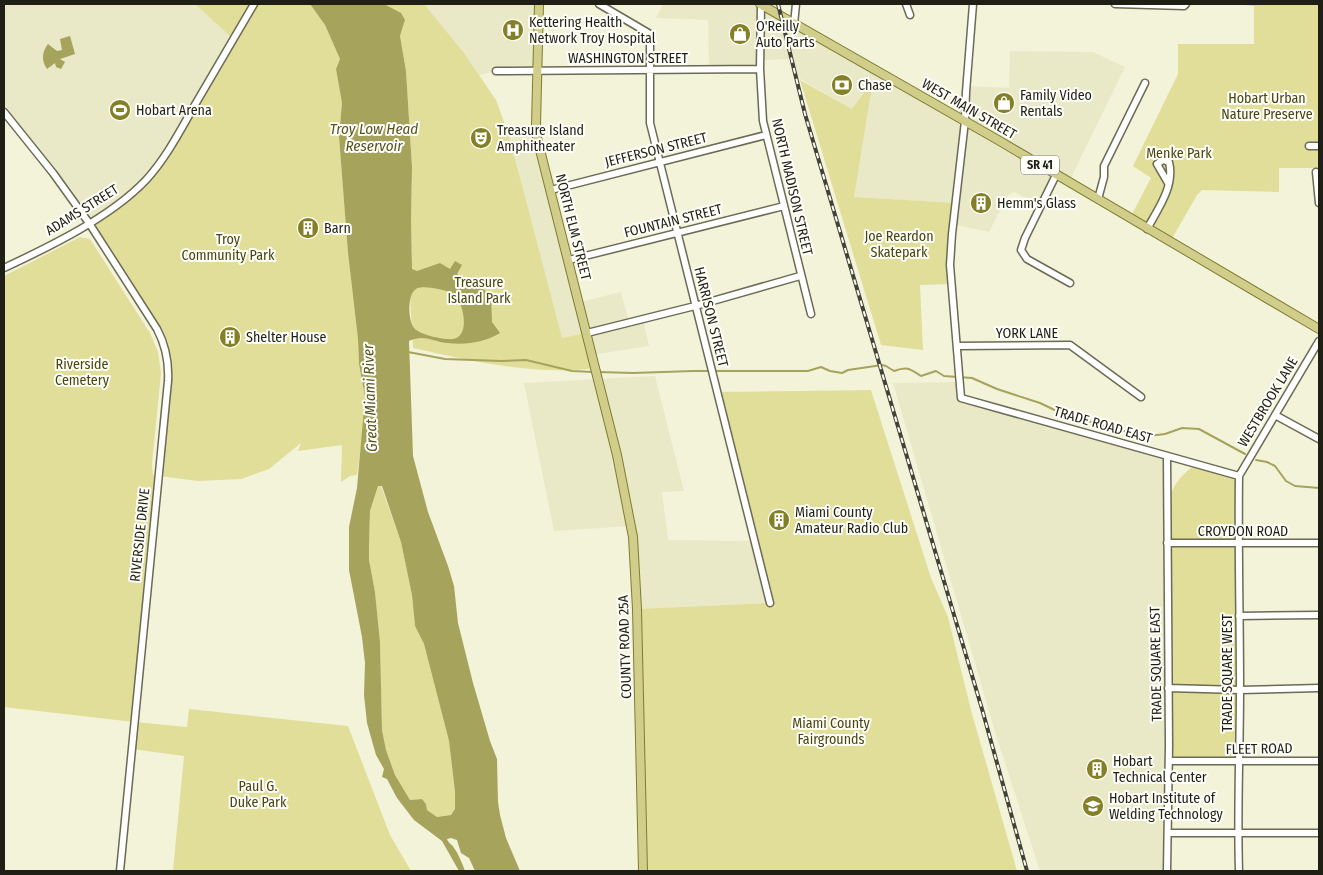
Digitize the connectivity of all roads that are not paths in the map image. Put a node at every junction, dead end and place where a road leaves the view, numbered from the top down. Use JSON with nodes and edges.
{"nodes":[{"id":1,"x":254,"y":4,"type":"edge"},
{"id":2,"x":539,"y":4,"type":"edge"},
{"id":3,"x":601,"y":4,"type":"edge"},
{"id":4,"x":760,"y":4,"type":"edge"},
{"id":5,"x":796,"y":4,"type":"edge"},
{"id":6,"x":906,"y":4,"type":"edge"},
{"id":7,"x":973,"y":4,"type":"edge"},
{"id":8,"x":1115,"y":4,"type":"edge"},
{"id":9,"x":1186,"y":4,"type":"edge"},
{"id":10,"x":910,"y":15,"type":"dead end"},
{"id":11,"x":794,"y":24,"type":"junction"},
{"id":12,"x":760,"y":69,"type":"junction"},
{"id":13,"x":538,"y":70,"type":"junction"},
{"id":14,"x":496,"y":71,"type":"dead end"},
{"id":15,"x":650,"y":71,"type":"junction"},
{"id":16,"x":1145,"y":83,"type":"dead end"},
{"id":17,"x":4,"y":112,"type":"edge"},
{"id":18,"x":965,"y":121,"type":"junction"},
{"id":19,"x":766,"y":135,"type":"junction"},
{"id":20,"x":1309,"y":146,"type":"dead end"},
{"id":21,"x":1319,"y":146,"type":"edge"},
{"id":22,"x":659,"y":162,"type":"junction"},
{"id":23,"x":1316,"y":172,"type":"dead end"},
{"id":24,"x":1056,"y":175,"type":"junction"},
{"id":25,"x":1168,"y":183,"type":"dead end"},
{"id":26,"x":551,"y":190,"type":"junction"},
{"id":27,"x":1098,"y":199,"type":"junction"},
{"id":28,"x":1319,"y":203,"type":"edge"},
{"id":29,"x":784,"y":206,"type":"junction"},
{"id":30,"x":89,"y":223,"type":"junction"},
{"id":31,"x":1147,"y":229,"type":"junction"},
{"id":32,"x":677,"y":234,"type":"junction"},
{"id":33,"x":569,"y":260,"type":"junction"},
{"id":34,"x":4,"y":268,"type":"edge"},
{"id":35,"x":800,"y":276,"type":"junction"},
{"id":36,"x":1070,"y":283,"type":"dead end"},
{"id":37,"x":695,"y":306,"type":"junction"},
{"id":38,"x":811,"y":314,"type":"dead end"},
{"id":39,"x":1319,"y":329,"type":"edge"},
{"id":40,"x":587,"y":333,"type":"junction"},
{"id":41,"x":1319,"y":341,"type":"edge"},
{"id":42,"x":957,"y":346,"type":"junction"},
{"id":43,"x":1141,"y":397,"type":"dead end"},
{"id":44,"x":1275,"y":415,"type":"junction"},
{"id":45,"x":609,"y":424,"type":"joint"},
{"id":46,"x":1319,"y":439,"type":"edge"},
{"id":47,"x":1167,"y":456,"type":"junction"},
{"id":48,"x":1239,"y":476,"type":"junction"},
{"id":49,"x":1167,"y":543,"type":"junction"},
{"id":50,"x":1319,"y":543,"type":"edge"},
{"id":51,"x":1238,"y":544,"type":"junction"},
{"id":52,"x":770,"y":603,"type":"dead end"},
{"id":53,"x":1319,"y":615,"type":"edge"},
{"id":54,"x":1239,"y":616,"type":"junction"},
{"id":55,"x":1168,"y":688,"type":"junction"},
{"id":56,"x":1319,"y":688,"type":"edge"},
{"id":57,"x":1240,"y":690,"type":"junction"},
{"id":58,"x":1168,"y":761,"type":"junction"},
{"id":59,"x":1319,"y":761,"type":"edge"},
{"id":60,"x":1240,"y":762,"type":"junction"},
{"id":61,"x":1168,"y":833,"type":"junction"},
{"id":62,"x":1319,"y":833,"type":"edge"},
{"id":63,"x":1238,"y":834,"type":"junction"},
{"id":64,"x":120,"y":871,"type":"edge"},
{"id":65,"x":643,"y":871,"type":"edge"},
{"id":66,"x":1167,"y":871,"type":"edge"},
{"id":67,"x":1239,"y":871,"type":"edge"}],
"edges":[{"from":1,"to":30,"type":"street","name":"ADAMS STREET"},
{"from":2,"to":13,"type":"main road","name":"NORTH ELM STREET"},
{"from":3,"to":15,"type":"street","name":"HARRISON STREET"},
{"from":4,"to":11,"type":"main road","name":"WEST MAIN STREET","number":"SR 41"},
{"from":4,"to":12,"type":"street","name":"NORTH MADISON STREET"},
{"from":5,"to":11,"type":"street"},
{"from":6,"to":10,"type":"street"},
{"from":7,"to":18,"type":"street"},
{"from":8,"to":9,"type":"street"},
{"from":11,"to":18,"type":"main road","name":"WEST MAIN STREET","number":"SR 41"},
{"from":12,"to":15,"type":"street","name":"WASHINGTON STREET"},
{"from":12,"to":19,"type":"street","name":"NORTH MADISON STREET"},
{"from":13,"to":14,"type":"street","name":"WASHINGTON STREET"},
{"from":13,"to":15,"type":"street","name":"WASHINGTON STREET"},
{"from":13,"to":26,"type":"main road","name":"NORTH ELM STREET"},
{"from":15,"to":22,"type":"street","name":"HARRISON STREET"},
{"from":16,"to":27,"type":"street"},
{"from":17,"to":30,"type":"street","name":"RIVERSIDE DRIVE"},
{"from":18,"to":24,"type":"main road","name":"WEST MAIN STREET","number":"SR 41"},
{"from":18,"to":42,"type":"street"},
{"from":19,"to":22,"type":"street","name":"JEFFERSON STREET"},
{"from":19,"to":29,"type":"street","name":"NORTH MADISON STREET"},
{"from":20,"to":21,"type":"street"},
{"from":22,"to":26,"type":"street","name":"JEFFERSON STREET"},
{"from":22,"to":32,"type":"street","name":"HARRISON STREET"},
{"from":23,"to":28,"type":"street"},
{"from":24,"to":27,"type":"main road","name":"WEST MAIN STREET","number":"SR 41"},
{"from":24,"to":36,"type":"street"},
{"from":25,"to":31,"type":"street"},
{"from":26,"to":33,"type":"main road","name":"NORTH ELM STREET"},
{"from":27,"to":31,"type":"main road","name":"WEST MAIN STREET","number":"SR 41"},
{"from":29,"to":32,"type":"street","name":"FOUNTAIN STREET"},
{"from":29,"to":35,"type":"street","name":"NORTH MADISON STREET"},
{"from":30,"to":34,"type":"street","name":"ADAMS STREET"},
{"from":30,"to":64,"type":"street","name":"RIVERSIDE DRIVE"},
{"from":31,"to":39,"type":"main road","name":"WEST MAIN STREET","number":"SR 41"},
{"from":32,"to":33,"type":"street","name":"FOUNTAIN STREET"},
{"from":32,"to":37,"type":"street","name":"HARRISON STREET"},
{"from":33,"to":40,"type":"main road","name":"NORTH ELM STREET"},
{"from":35,"to":37,"type":"street"},
{"from":35,"to":38,"type":"street","name":"NORTH MADISON STREET"},
{"from":37,"to":40,"type":"street"},
{"from":37,"to":52,"type":"street","name":"HARRISON STREET"},
{"from":40,"to":45,"type":"main road","name":"NORTH ELM STREET"},
{"from":41,"to":44,"type":"street","name":"WESTBROOK LANE"},
{"from":42,"to":43,"type":"street","name":"YORK LANE"},
{"from":42,"to":47,"type":"street","name":"TRADE ROAD EAST"},
{"from":44,"to":46,"type":"street"},
{"from":44,"to":48,"type":"street","name":"WESTBROOK LANE"},
{"from":45,"to":65,"type":"main road","name":"COUNTY ROAD 25A"},
{"from":47,"to":48,"type":"street","name":"TRADE ROAD EAST"},
{"from":47,"to":49,"type":"street","name":"TRADE SQUARE EAST"},
{"from":48,"to":51,"type":"street","name":"TRADE SQUARE WEST"},
{"from":49,"to":51,"type":"street","name":"CROYDON ROAD"},
{"from":49,"to":55,"type":"street","name":"TRADE SQUARE EAST"},
{"from":50,"to":51,"type":"street","name":"CROYDON ROAD"},
{"from":51,"to":54,"type":"street","name":"TRADE SQUARE WEST"},
{"from":53,"to":54,"type":"street"},
{"from":54,"to":57,"type":"street","name":"TRADE SQUARE WEST"},
{"from":55,"to":57,"type":"street"},
{"from":55,"to":58,"type":"street","name":"TRADE SQUARE EAST"},
{"from":56,"to":57,"type":"street"},
{"from":57,"to":60,"type":"street","name":"TRADE SQUARE WEST"},
{"from":58,"to":60,"type":"street","name":"FLEET ROAD"},
{"from":58,"to":61,"type":"street","name":"TRADE SQUARE EAST"},
{"from":59,"to":60,"type":"street","name":"FLEET ROAD"},
{"from":60,"to":63,"type":"street","name":"TRADE SQUARE WEST"},
{"from":61,"to":63,"type":"street"},
{"from":61,"to":66,"type":"street","name":"TRADE SQUARE EAST"},
{"from":62,"to":63,"type":"street"},
{"from":63,"to":67,"type":"street","name":"TRADE SQUARE WEST"}]}
